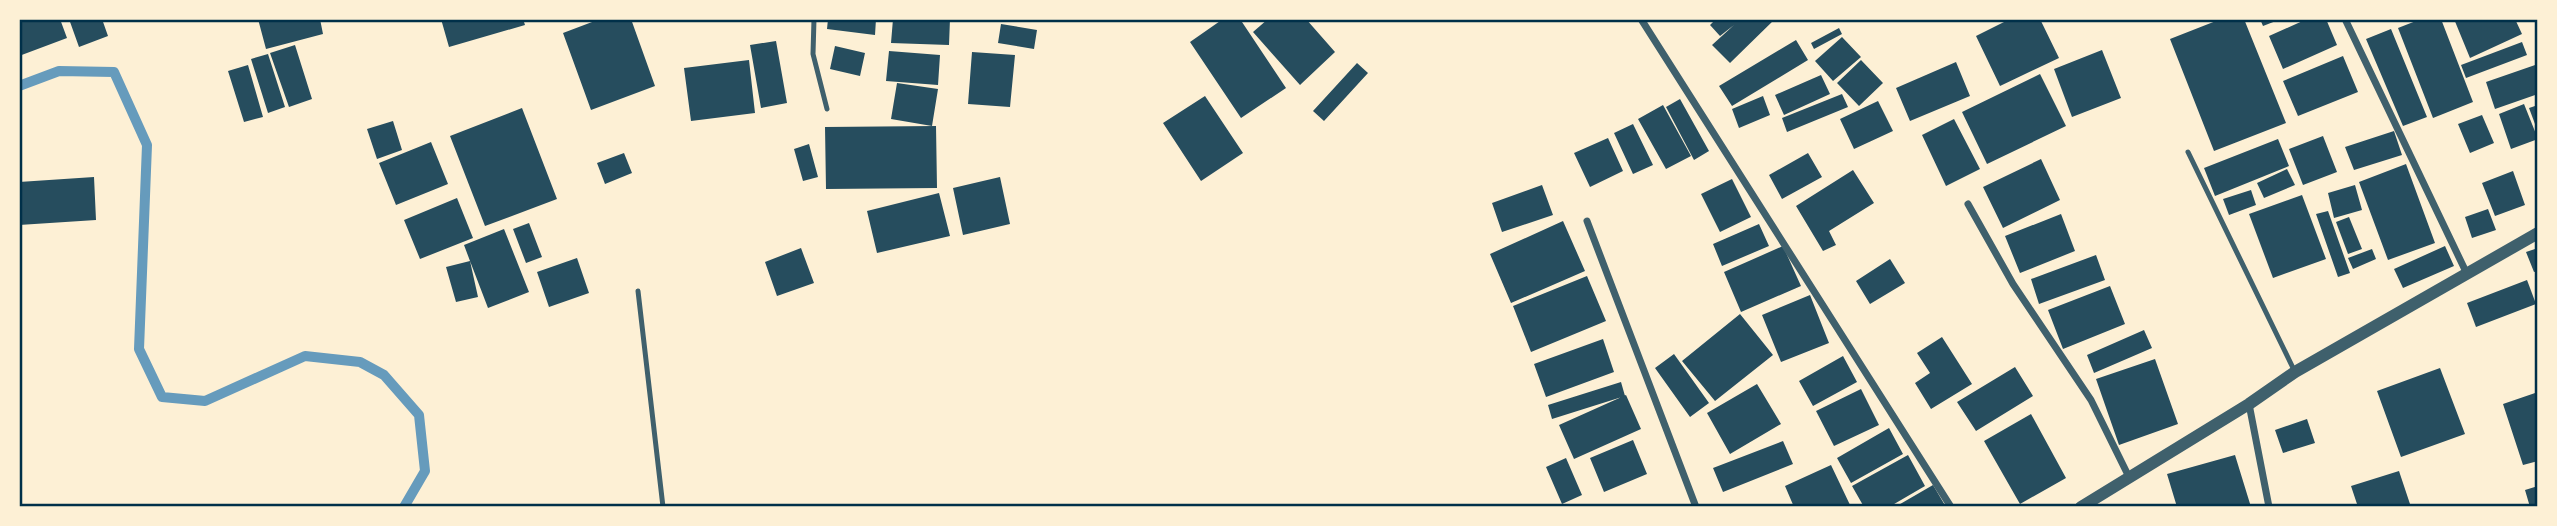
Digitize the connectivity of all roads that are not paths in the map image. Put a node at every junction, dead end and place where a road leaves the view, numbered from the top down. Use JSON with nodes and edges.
{"nodes":[{"id":1,"x":814,"y":19,"type":"edge"},
{"id":2,"x":1641,"y":19,"type":"edge"},
{"id":3,"x":2345,"y":19,"type":"edge"},
{"id":4,"x":827,"y":109,"type":"dead end"},
{"id":5,"x":2188,"y":152,"type":"dead end"},
{"id":6,"x":1968,"y":204,"type":"dead end"},
{"id":7,"x":1587,"y":220,"type":"dead end"},
{"id":8,"x":2538,"y":233,"type":"edge"},
{"id":9,"x":2467,"y":275,"type":"junction"},
{"id":10,"x":638,"y":291,"type":"dead end"},
{"id":11,"x":2295,"y":372,"type":"junction"},
{"id":12,"x":2249,"y":404,"type":"junction"},
{"id":13,"x":2129,"y":477,"type":"junction"},
{"id":14,"x":663,"y":507,"type":"edge"},
{"id":15,"x":1696,"y":507,"type":"edge"},
{"id":16,"x":1951,"y":507,"type":"edge"},
{"id":17,"x":2081,"y":507,"type":"edge"},
{"id":18,"x":2269,"y":507,"type":"edge"}],
"edges":[{"from":1,"to":4,"type":"lane"},
{"from":2,"to":16,"type":"street"},
{"from":3,"to":9,"type":"street"},
{"from":5,"to":11,"type":"lane"},
{"from":6,"to":13,"type":"street"},
{"from":7,"to":15,"type":"street"},
{"from":8,"to":9,"type":"street"},
{"from":9,"to":11,"type":"street"},
{"from":10,"to":14,"type":"lane"},
{"from":11,"to":12,"type":"street"},
{"from":12,"to":13,"type":"street"},
{"from":12,"to":18,"type":"street"},
{"from":13,"to":17,"type":"street"}]}
